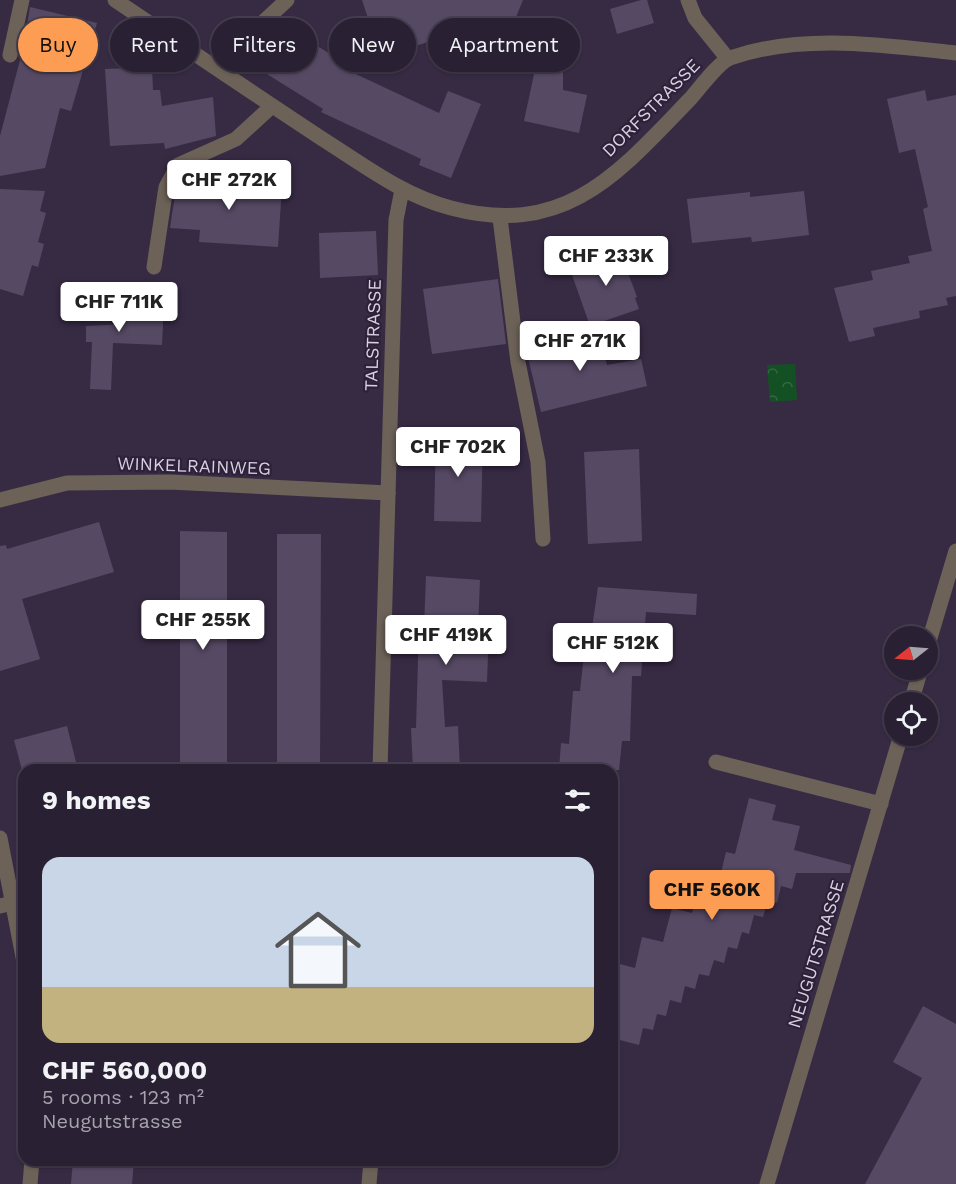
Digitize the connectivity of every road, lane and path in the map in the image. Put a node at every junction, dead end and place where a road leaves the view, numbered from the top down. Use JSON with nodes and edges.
{"nodes":[{"id":1,"x":22,"y":0,"type":"edge"},
{"id":2,"x":115,"y":0,"type":"edge"},
{"id":3,"x":287,"y":0,"type":"edge"},
{"id":4,"x":688,"y":0,"type":"edge"},
{"id":5,"x":956,"y":53,"type":"edge"},
{"id":6,"x":10,"y":55,"type":"dead end"},
{"id":7,"x":728,"y":59,"type":"junction"},
{"id":8,"x":225,"y":74,"type":"junction"},
{"id":9,"x":272,"y":106,"type":"junction"},
{"id":10,"x":402,"y":190,"type":"junction"},
{"id":11,"x":500,"y":218,"type":"junction"},
{"id":12,"x":154,"y":267,"type":"dead end"},
{"id":13,"x":388,"y":493,"type":"junction"},
{"id":14,"x":0,"y":500,"type":"edge"},
{"id":15,"x":543,"y":539,"type":"dead end"},
{"id":16,"x":956,"y":551,"type":"edge"},
{"id":17,"x":934,"y":626,"type":"edge"},
{"id":18,"x":898,"y":746,"type":"edge"},
{"id":19,"x":716,"y":762,"type":"dead end"},
{"id":20,"x":380,"y":764,"type":"edge"},
{"id":21,"x":881,"y":804,"type":"junction"},
{"id":22,"x":0,"y":838,"type":"edge"},
{"id":23,"x":7,"y":904,"type":"edge"},
{"id":24,"x":18,"y":942,"type":"edge"},
{"id":25,"x":32,"y":1166,"type":"edge"},
{"id":26,"x":370,"y":1166,"type":"edge"},
{"id":27,"x":30,"y":1184,"type":"edge"},
{"id":28,"x":369,"y":1184,"type":"edge"},
{"id":29,"x":767,"y":1184,"type":"edge"}],
"edges":[{"from":1,"to":6,"type":"street"},
{"from":2,"to":8,"type":"street","name":"DORFSTRASSE"},
{"from":3,"to":8,"type":"street"},
{"from":4,"to":7,"type":"street"},
{"from":5,"to":7,"type":"street","name":"DORFSTRASSE"},
{"from":7,"to":11,"type":"street","name":"DORFSTRASSE"},
{"from":8,"to":9,"type":"street","name":"DORFSTRASSE"},
{"from":9,"to":10,"type":"street","name":"DORFSTRASSE"},
{"from":9,"to":12,"type":"street"},
{"from":10,"to":11,"type":"street","name":"DORFSTRASSE"},
{"from":10,"to":13,"type":"street","name":"TALSTRASSE"},
{"from":11,"to":15,"type":"street"},
{"from":13,"to":14,"type":"street","name":"WINKELRAINWEG"},
{"from":13,"to":20,"type":"street","name":"TALSTRASSE"},
{"from":16,"to":17,"type":"street"},
{"from":18,"to":21,"type":"street","name":"NEUGUTSTRASSE"},
{"from":19,"to":21,"type":"street"},
{"from":21,"to":29,"type":"street","name":"NEUGUTSTRASSE"},
{"from":22,"to":23,"type":"street"},
{"from":23,"to":24,"type":"street"},
{"from":25,"to":27,"type":"street"},
{"from":26,"to":28,"type":"street"}]}
